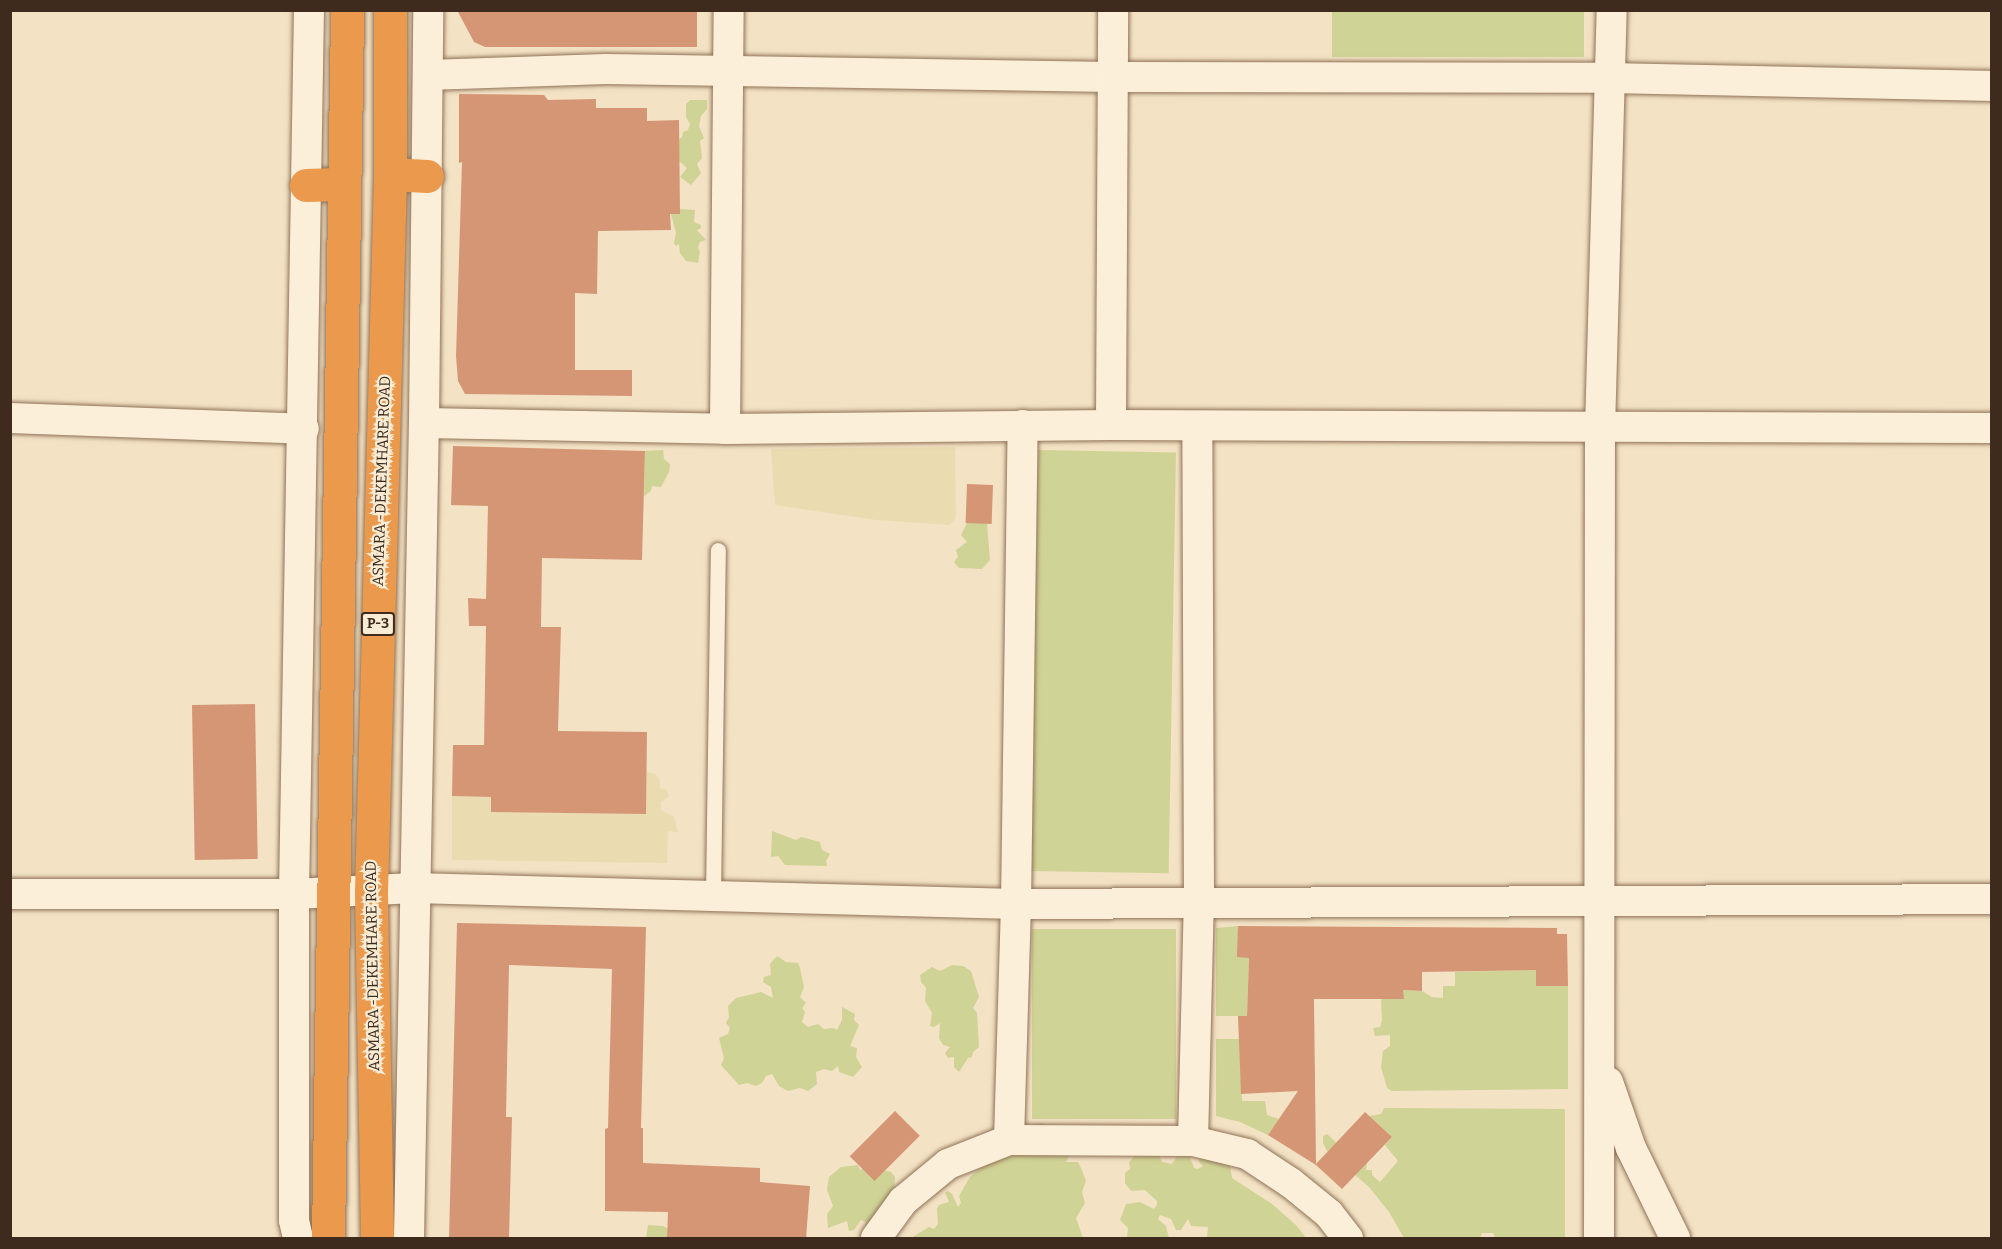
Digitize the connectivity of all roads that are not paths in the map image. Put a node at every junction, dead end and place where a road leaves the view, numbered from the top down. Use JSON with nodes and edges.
{"nodes":[{"id":1,"x":309,"y":10,"type":"edge"},
{"id":2,"x":347,"y":10,"type":"edge"},
{"id":3,"x":390,"y":10,"type":"edge"},
{"id":4,"x":428,"y":10,"type":"edge"},
{"id":5,"x":729,"y":10,"type":"edge"},
{"id":6,"x":1113,"y":10,"type":"edge"},
{"id":7,"x":1612,"y":10,"type":"edge"},
{"id":8,"x":728,"y":71,"type":"junction"},
{"id":9,"x":428,"y":75,"type":"junction"},
{"id":10,"x":1113,"y":77,"type":"junction"},
{"id":11,"x":1611,"y":78,"type":"junction"},
{"id":12,"x":1992,"y":86,"type":"edge"},
{"id":13,"x":390,"y":174,"type":"junction"},
{"id":14,"x":426,"y":176,"type":"junction"},
{"id":15,"x":344,"y":184,"type":"junction"},
{"id":16,"x":306,"y":185,"type":"junction"},
{"id":17,"x":10,"y":418,"type":"edge"},
{"id":18,"x":424,"y":423,"type":"junction"},
{"id":19,"x":1023,"y":425,"type":"junction"},
{"id":20,"x":1111,"y":425,"type":"junction"},
{"id":21,"x":1197,"y":427,"type":"junction"},
{"id":22,"x":1992,"y":428,"type":"edge"},
{"id":23,"x":304,"y":429,"type":"junction"},
{"id":24,"x":725,"y":429,"type":"junction"},
{"id":25,"x":1600,"y":429,"type":"junction"},
{"id":26,"x":718,"y":550,"type":"dead end"},
{"id":27,"x":414,"y":888,"type":"junction"},
{"id":28,"x":334,"y":892,"type":"junction"},
{"id":29,"x":371,"y":892,"type":"junction"},
{"id":30,"x":10,"y":894,"type":"edge"},
{"id":31,"x":294,"y":894,"type":"junction"},
{"id":32,"x":713,"y":896,"type":"junction"},
{"id":33,"x":1992,"y":899,"type":"edge"},
{"id":34,"x":1601,"y":901,"type":"junction"},
{"id":35,"x":1199,"y":902,"type":"junction"},
{"id":36,"x":1016,"y":904,"type":"junction"},
{"id":37,"x":1600,"y":1052,"type":"junction"},
{"id":38,"x":1009,"y":1140,"type":"junction"},
{"id":39,"x":1193,"y":1142,"type":"junction"},
{"id":40,"x":298,"y":1239,"type":"edge"},
{"id":41,"x":328,"y":1239,"type":"edge"},
{"id":42,"x":377,"y":1239,"type":"edge"},
{"id":43,"x":409,"y":1239,"type":"edge"},
{"id":44,"x":876,"y":1239,"type":"edge"},
{"id":45,"x":1347,"y":1239,"type":"edge"},
{"id":46,"x":1599,"y":1239,"type":"edge"},
{"id":47,"x":1675,"y":1239,"type":"edge"}],
"edges":[{"from":1,"to":16,"type":"street"},
{"from":2,"to":15,"type":"highway","number":"P-3"},
{"from":3,"to":13,"type":"highway","name":"ASMARA -DEKEMHARE ROAD","number":"P-3"},
{"from":4,"to":9,"type":"street"},
{"from":5,"to":8,"type":"street"},
{"from":6,"to":10,"type":"street"},
{"from":7,"to":11,"type":"street"},
{"from":8,"to":9,"type":"street"},
{"from":8,"to":10,"type":"street"},
{"from":8,"to":24,"type":"street"},
{"from":9,"to":14,"type":"street"},
{"from":10,"to":11,"type":"street"},
{"from":10,"to":20,"type":"street"},
{"from":11,"to":12,"type":"street"},
{"from":11,"to":25,"type":"street"},
{"from":13,"to":14,"type":"highway"},
{"from":13,"to":29,"type":"highway","name":"ASMARA -DEKEMHARE ROAD","number":"P-3"},
{"from":14,"to":18,"type":"street"},
{"from":15,"to":16,"type":"highway"},
{"from":15,"to":28,"type":"highway","number":"P-3"},
{"from":16,"to":23,"type":"street"},
{"from":17,"to":23,"type":"street"},
{"from":18,"to":24,"type":"street"},
{"from":18,"to":27,"type":"street"},
{"from":19,"to":20,"type":"street"},
{"from":19,"to":24,"type":"street"},
{"from":19,"to":36,"type":"street"},
{"from":20,"to":21,"type":"street"},
{"from":21,"to":25,"type":"street"},
{"from":21,"to":35,"type":"street"},
{"from":22,"to":25,"type":"street"},
{"from":23,"to":31,"type":"street"},
{"from":25,"to":34,"type":"street"},
{"from":26,"to":32,"type":"lane"},
{"from":27,"to":29,"type":"street"},
{"from":27,"to":32,"type":"street"},
{"from":27,"to":43,"type":"street"},
{"from":28,"to":29,"type":"street"},
{"from":28,"to":31,"type":"street"},
{"from":28,"to":41,"type":"highway","number":"P-3"},
{"from":29,"to":42,"type":"highway","name":"ASMARA -DEKEMHARE ROAD","number":"P-3"},
{"from":30,"to":31,"type":"street"},
{"from":31,"to":40,"type":"street"},
{"from":32,"to":36,"type":"street"},
{"from":33,"to":34,"type":"street"},
{"from":34,"to":35,"type":"street"},
{"from":34,"to":37,"type":"street"},
{"from":35,"to":36,"type":"street"},
{"from":35,"to":39,"type":"street"},
{"from":36,"to":38,"type":"street"},
{"from":37,"to":46,"type":"street"},
{"from":37,"to":47,"type":"street"},
{"from":38,"to":39,"type":"street"},
{"from":38,"to":44,"type":"street"},
{"from":39,"to":45,"type":"street"}]}
